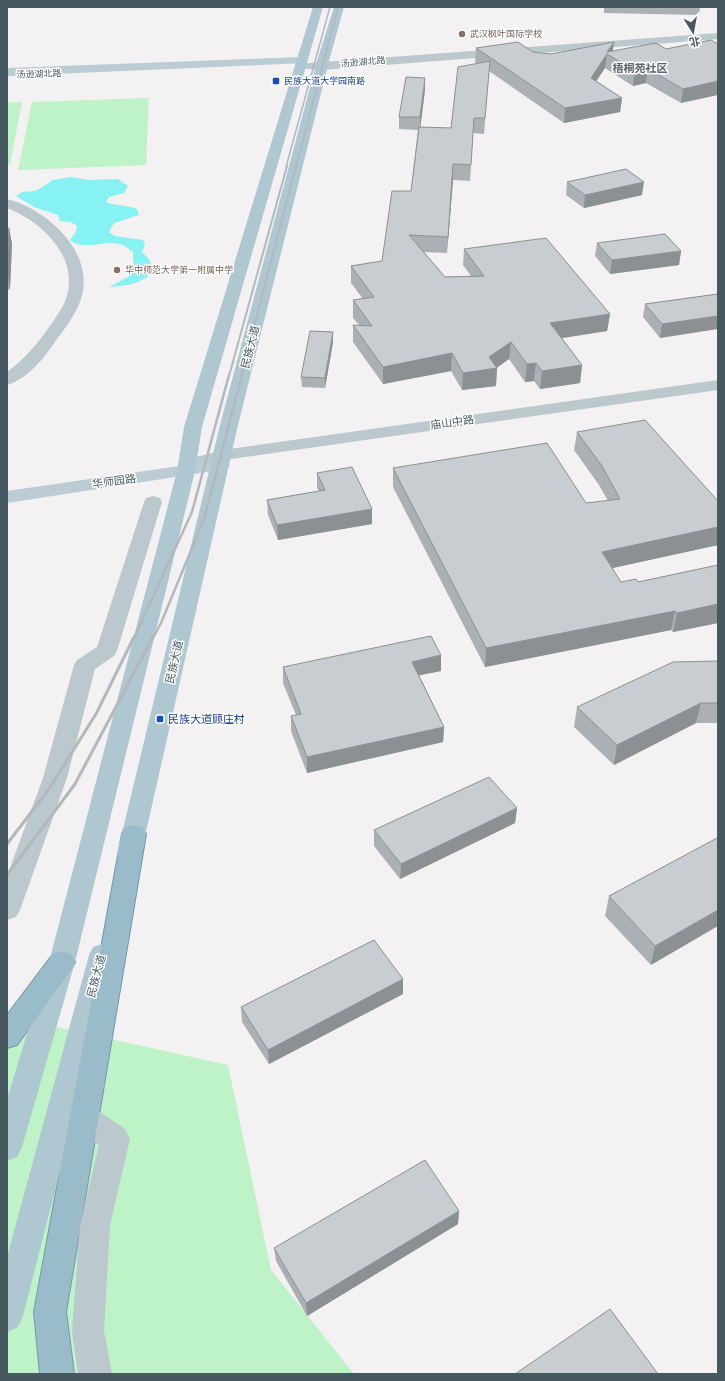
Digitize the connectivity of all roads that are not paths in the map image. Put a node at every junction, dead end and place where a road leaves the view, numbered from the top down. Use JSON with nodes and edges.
{"nodes":[{"id":1,"x":318,"y":7,"type":"edge"},
{"id":2,"x":339,"y":7,"type":"edge"},
{"id":3,"x":718,"y":31,"type":"edge"},
{"id":4,"x":718,"y":36,"type":"edge"},
{"id":5,"x":302,"y":63,"type":"junction"},
{"id":6,"x":323,"y":63,"type":"junction"},
{"id":7,"x":7,"y":72,"type":"edge"},
{"id":8,"x":7,"y":75,"type":"edge"},
{"id":9,"x":7,"y":203,"type":"edge"},
{"id":10,"x":7,"y":380,"type":"edge"},
{"id":11,"x":718,"y":385,"type":"edge"},
{"id":12,"x":718,"y":395,"type":"edge"},
{"id":13,"x":222,"y":460,"type":"junction"},
{"id":14,"x":186,"y":468,"type":"junction"},
{"id":15,"x":7,"y":497,"type":"edge"},
{"id":16,"x":153,"y":502,"type":"dead end"},
{"id":17,"x":134,"y":834,"type":"junction"},
{"id":18,"x":7,"y":910,"type":"edge"},
{"id":19,"x":62,"y":962,"type":"junction"},
{"id":20,"x":7,"y":1036,"type":"edge"},
{"id":21,"x":84,"y":1117,"type":"junction"},
{"id":22,"x":7,"y":1147,"type":"edge"},
{"id":23,"x":7,"y":1316,"type":"edge"},
{"id":24,"x":57,"y":1374,"type":"edge"},
{"id":25,"x":95,"y":1374,"type":"edge"}],
"edges":[{"from":1,"to":5,"type":"main road"},
{"from":2,"to":6,"type":"main road","name":"民族大道"},
{"from":3,"to":6,"type":"street","name":"汤逊湖北路"},
{"from":4,"to":6,"type":"street","name":"汤逊湖北路"},
{"from":5,"to":6,"type":"street","name":"汤逊湖北路"},
{"from":5,"to":7,"type":"main road","name":"汤逊湖北路"},
{"from":5,"to":8,"type":"main road","name":"汤逊湖北路"},
{"from":5,"to":14,"type":"main road"},
{"from":6,"to":13,"type":"main road","name":"民族大道"},
{"from":9,"to":10,"type":"street"},
{"from":11,"to":13,"type":"street","name":"庙山中路"},
{"from":12,"to":13,"type":"street","name":"庙山中路"},
{"from":13,"to":14,"type":"main road","name":"华师园路"},
{"from":13,"to":17,"type":"main road","name":"民族大道"},
{"from":14,"to":15,"type":"main road","name":"华师园路"},
{"from":14,"to":19,"type":"main road"},
{"from":16,"to":18,"type":"street"},
{"from":17,"to":21,"type":"highway"},
{"from":17,"to":23,"type":"main road","name":"民族大道"},
{"from":19,"to":20,"type":"highway"},
{"from":19,"to":22,"type":"main road"},
{"from":21,"to":24,"type":"highway"},
{"from":21,"to":25,"type":"street"}]}
